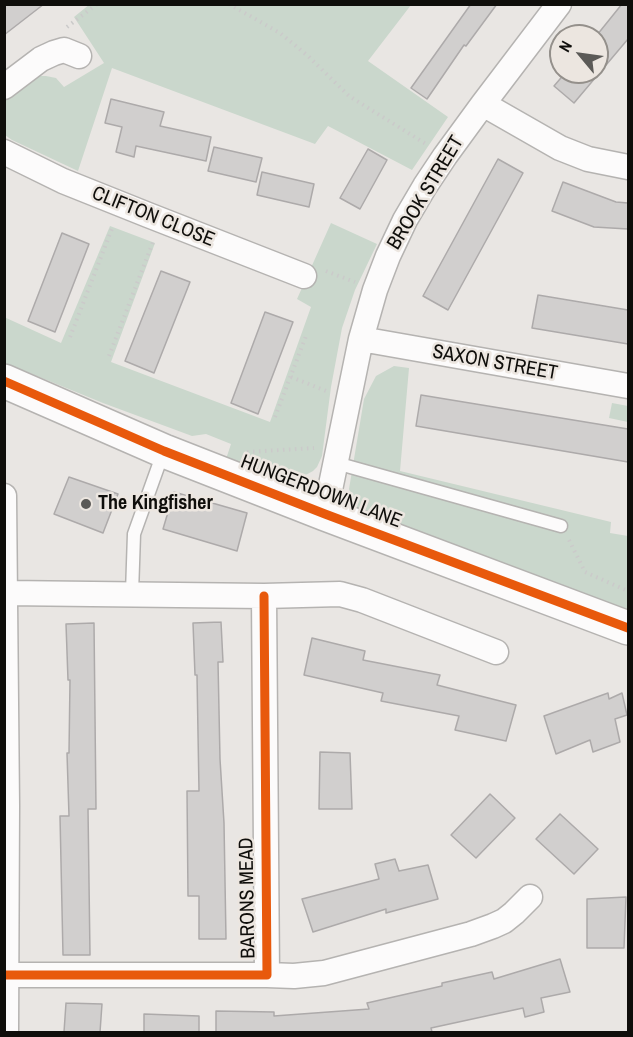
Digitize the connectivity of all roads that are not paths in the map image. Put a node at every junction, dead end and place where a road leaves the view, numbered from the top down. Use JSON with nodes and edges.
{"nodes":[{"id":1,"x":559,"y":4,"type":"edge"},
{"id":2,"x":71,"y":53,"type":"road end"},
{"id":3,"x":4,"y":87,"type":"edge"},
{"id":4,"x":483,"y":104,"type":"junction"},
{"id":5,"x":4,"y":152,"type":"edge"},
{"id":6,"x":628,"y":167,"type":"edge"},
{"id":7,"x":304,"y":276,"type":"road end"},
{"id":8,"x":361,"y":339,"type":"junction"},
{"id":9,"x":4,"y":381,"type":"edge"},
{"id":10,"x":628,"y":386,"type":"edge"},
{"id":11,"x":164,"y":451,"type":"junction"},
{"id":12,"x":337,"y":455,"type":"junction"},
{"id":13,"x":4,"y":496,"type":"edge"},
{"id":14,"x":325,"y":514,"type":"junction"},
{"id":15,"x":561,"y":526,"type":"road end"},
{"id":16,"x":6,"y":593,"type":"edge"},
{"id":17,"x":132,"y":593,"type":"junction"},
{"id":18,"x":264,"y":596,"type":"junction"},
{"id":19,"x":628,"y":628,"type":"edge"},
{"id":20,"x":496,"y":652,"type":"dead end"},
{"id":21,"x":6,"y":806,"type":"edge"},
{"id":22,"x":529,"y":896,"type":"dead end"},
{"id":23,"x":6,"y":975,"type":"edge"},
{"id":24,"x":267,"y":975,"type":"junction"},
{"id":25,"x":6,"y":1032,"type":"edge"}],
"edges":[{"from":1,"to":4,"type":"street","name":"BROOK STREET"},
{"from":2,"to":3,"type":"street"},
{"from":4,"to":6,"type":"street"},
{"from":4,"to":8,"type":"street","name":"BROOK STREET"},
{"from":5,"to":7,"type":"street","name":"CLIFTON CLOSE"},
{"from":8,"to":10,"type":"street","name":"SAXON STREET"},
{"from":8,"to":12,"type":"street","name":"BROOK STREET"},
{"from":9,"to":11,"type":"main road","name":"HUNGERDOWN LANE"},
{"from":11,"to":14,"type":"main road","name":"HUNGERDOWN LANE"},
{"from":11,"to":17,"type":"lane"},
{"from":12,"to":14,"type":"street","name":"BROOK STREET"},
{"from":12,"to":15,"type":"lane"},
{"from":13,"to":16,"type":"street"},
{"from":14,"to":19,"type":"main road","name":"HUNGERDOWN LANE"},
{"from":16,"to":17,"type":"street"},
{"from":16,"to":21,"type":"street"},
{"from":17,"to":18,"type":"street"},
{"from":18,"to":20,"type":"street"},
{"from":18,"to":24,"type":"street","name":"BARONS MEAD"},
{"from":21,"to":23,"type":"street"},
{"from":22,"to":24,"type":"street","name":"BARONS MEAD"},
{"from":23,"to":24,"type":"street","name":"BARONS MEAD"},
{"from":23,"to":25,"type":"street"}]}
